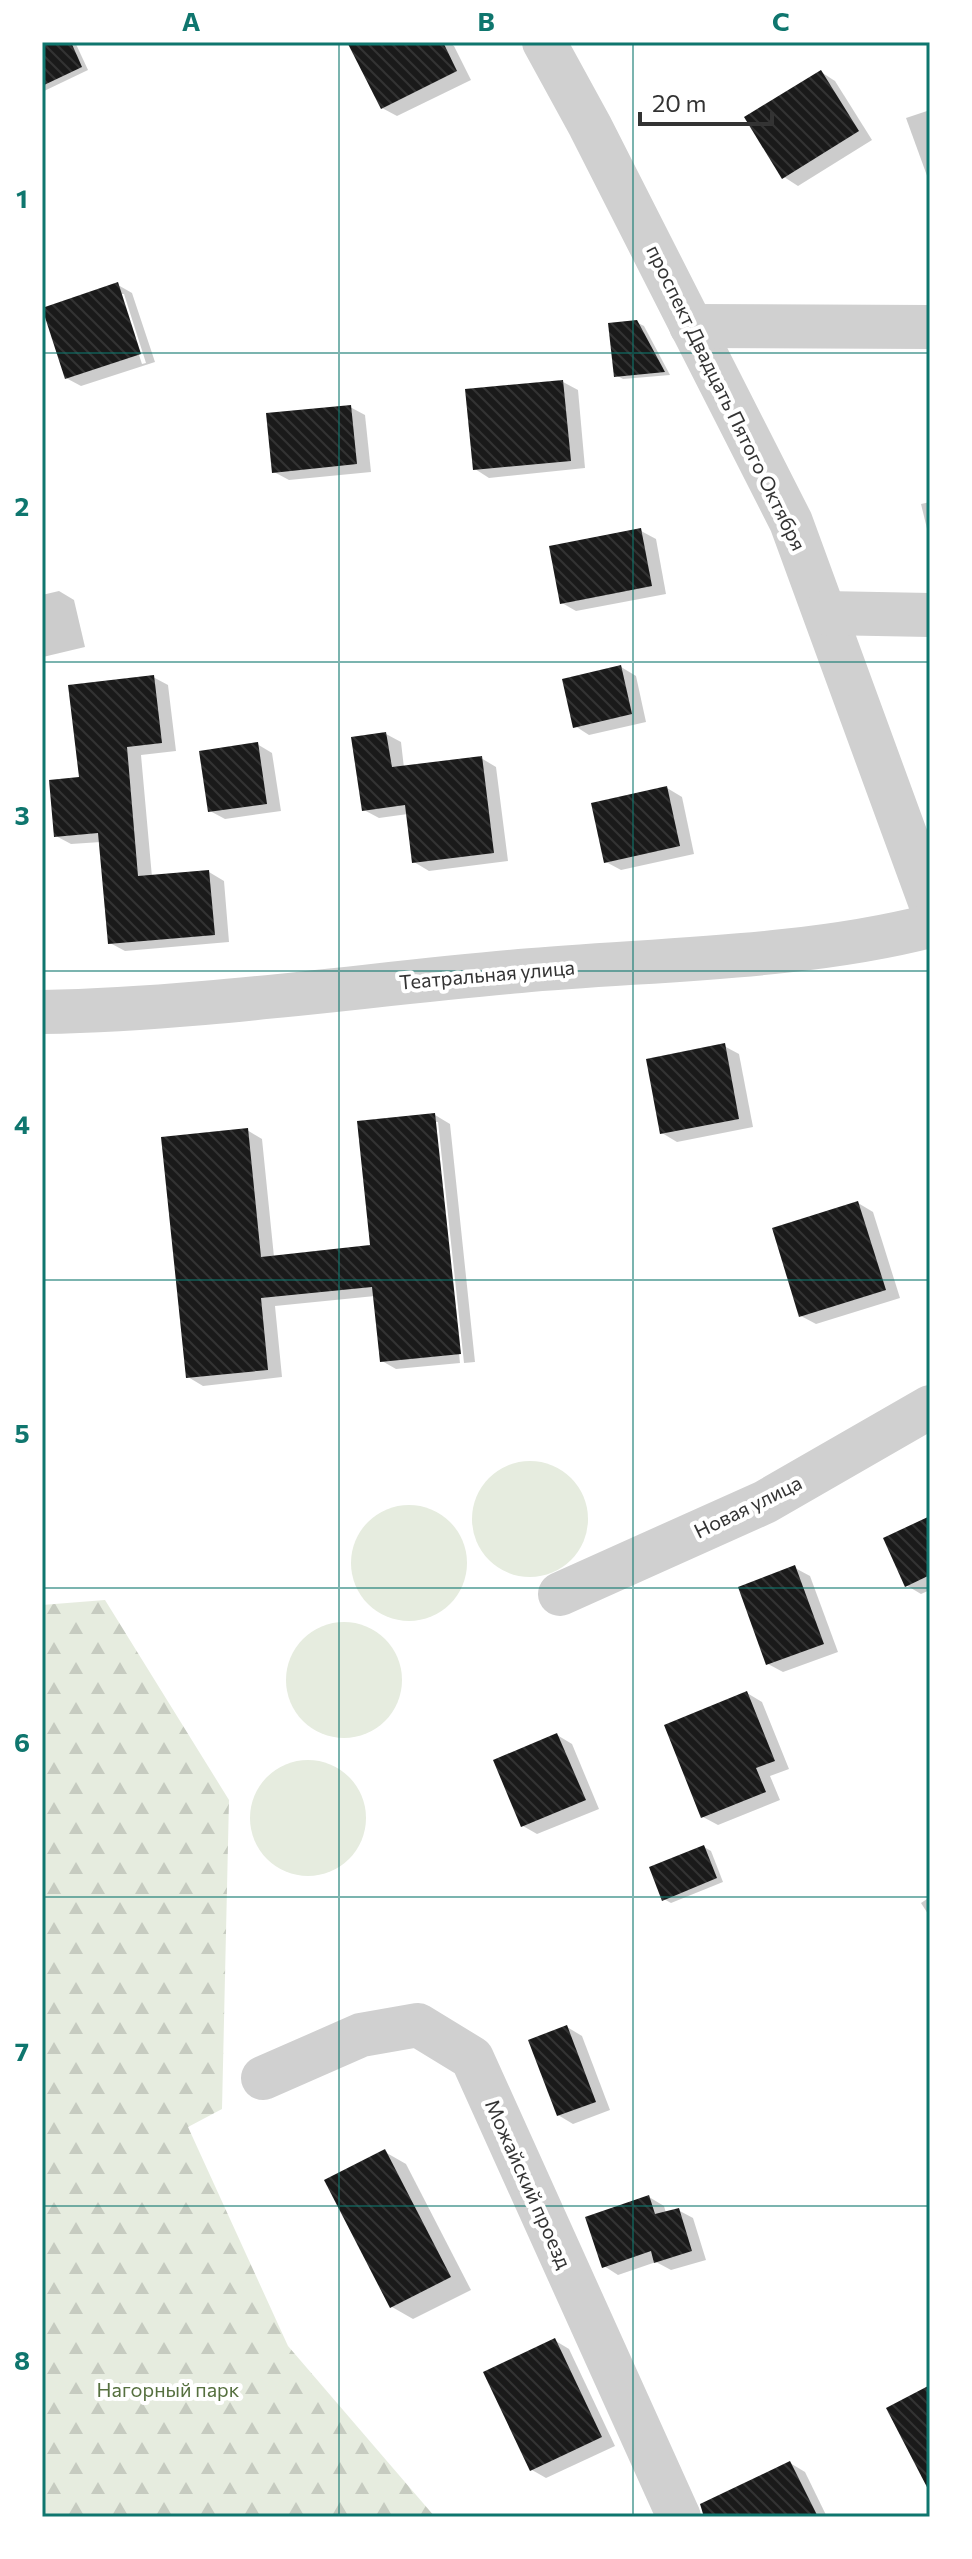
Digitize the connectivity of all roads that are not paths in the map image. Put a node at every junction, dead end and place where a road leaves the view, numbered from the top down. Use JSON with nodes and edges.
{"nodes":[{"id":1,"x":544,"y":42,"type":"edge"},
{"id":2,"x":691,"y":326,"type":"junction"},
{"id":3,"x":930,"y":327,"type":"edge"},
{"id":4,"x":825,"y":613,"type":"junction"},
{"id":5,"x":930,"y":615,"type":"edge"},
{"id":6,"x":930,"y":902,"type":"edge"},
{"id":7,"x":930,"y":926,"type":"edge"},
{"id":8,"x":42,"y":1012,"type":"edge"},
{"id":9,"x":930,"y":1407,"type":"edge"},
{"id":10,"x":560,"y":1594,"type":"dead end"},
{"id":11,"x":263,"y":2078,"type":"dead end"},
{"id":12,"x":679,"y":2517,"type":"edge"}],
"edges":[{"from":1,"to":2,"type":"street","name":"проспект Двадцать Пятого Октября"},
{"from":2,"to":3,"type":"street"},
{"from":2,"to":4,"type":"street","name":"проспект Двадцать Пятого Октября"},
{"from":4,"to":5,"type":"street"},
{"from":4,"to":6,"type":"street","name":"проспект Двадцать Пятого Октября"},
{"from":7,"to":8,"type":"street","name":"Театральная улица"},
{"from":9,"to":10,"type":"street","name":"Новая улица"},
{"from":11,"to":12,"type":"street","name":"Можайский проезд"}]}
